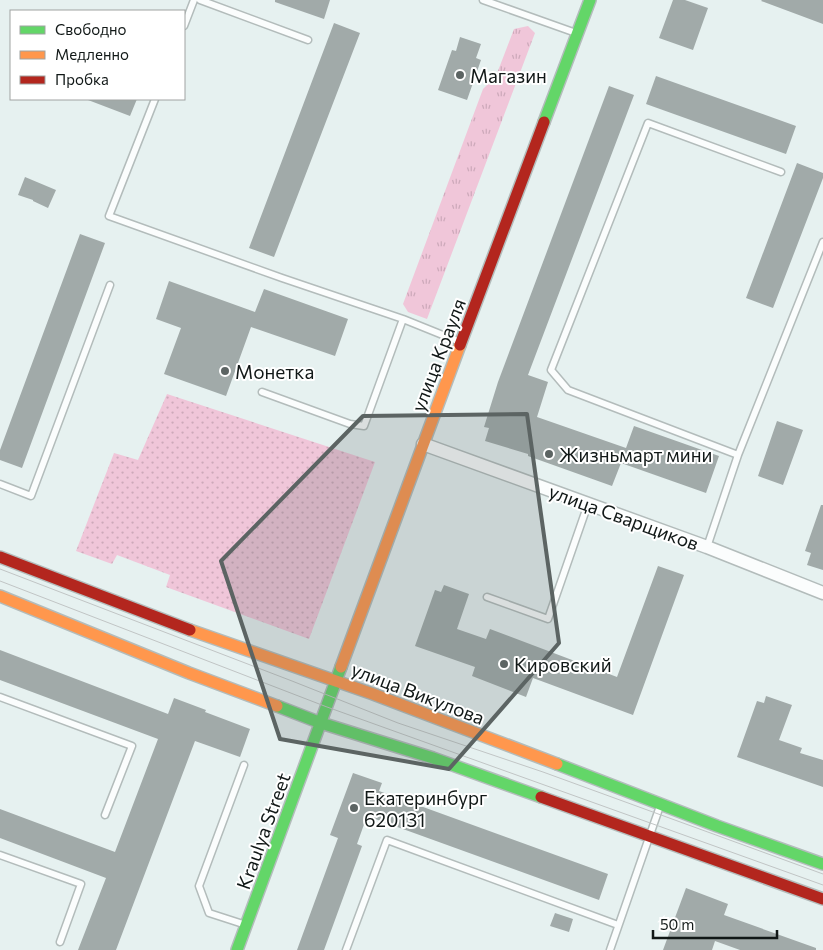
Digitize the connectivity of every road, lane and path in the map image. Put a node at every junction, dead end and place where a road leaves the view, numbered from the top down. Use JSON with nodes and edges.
{"nodes":[{"id":1,"x":194,"y":0,"type":"edge"},
{"id":2,"x":200,"y":0,"type":"edge"},
{"id":3,"x":483,"y":0,"type":"edge"},
{"id":4,"x":590,"y":0,"type":"edge"},
{"id":5,"x":185,"y":23,"type":"edge"},
{"id":6,"x":577,"y":34,"type":"junction"},
{"id":7,"x":308,"y":40,"type":"dead end"},
{"id":8,"x":155,"y":100,"type":"edge"},
{"id":9,"x":781,"y":172,"type":"dead end"},
{"id":10,"x":823,"y":242,"type":"edge"},
{"id":11,"x":110,"y":285,"type":"dead end"},
{"id":12,"x":403,"y":319,"type":"junction"},
{"id":13,"x":461,"y":342,"type":"junction"},
{"id":14,"x":262,"y":392,"type":"dead end"},
{"id":15,"x":423,"y":444,"type":"junction"},
{"id":16,"x":738,"y":455,"type":"junction"},
{"id":17,"x":0,"y":484,"type":"edge"},
{"id":18,"x":588,"y":504,"type":"junction"},
{"id":19,"x":706,"y":547,"type":"junction"},
{"id":20,"x":0,"y":557,"type":"edge"},
{"id":21,"x":823,"y":593,"type":"edge"},
{"id":22,"x":0,"y":596,"type":"edge"},
{"id":23,"x":487,"y":597,"type":"dead end"},
{"id":24,"x":336,"y":682,"type":"junction"},
{"id":25,"x":0,"y":697,"type":"edge"},
{"id":26,"x":321,"y":723,"type":"junction"},
{"id":27,"x":244,"y":765,"type":"dead end"},
{"id":28,"x":660,"y":804,"type":"junction"},
{"id":29,"x":105,"y":815,"type":"dead end"},
{"id":30,"x":650,"y":836,"type":"junction"},
{"id":31,"x":0,"y":855,"type":"edge"},
{"id":32,"x":823,"y":864,"type":"edge"},
{"id":33,"x":823,"y":899,"type":"edge"},
{"id":34,"x":246,"y":925,"type":"junction"},
{"id":35,"x":618,"y":925,"type":"junction"},
{"id":36,"x":60,"y":942,"type":"dead end"},
{"id":37,"x":237,"y":950,"type":"edge"},
{"id":38,"x":346,"y":950,"type":"edge"},
{"id":39,"x":610,"y":950,"type":"edge"}],
"edges":[{"from":1,"to":5,"type":"lane"},
{"from":2,"to":7,"type":"lane"},
{"from":3,"to":6,"type":"lane"},
{"from":4,"to":6,"type":"street","name":"улица Крауля"},
{"from":6,"to":13,"type":"street","name":"улица Крауля"},
{"from":8,"to":12,"type":"lane"},
{"from":9,"to":16,"type":"lane"},
{"from":10,"to":16,"type":"lane"},
{"from":11,"to":17,"type":"lane"},
{"from":12,"to":13,"type":"lane"},
{"from":12,"to":14,"type":"lane"},
{"from":13,"to":15,"type":"street","name":"улица Крауля"},
{"from":15,"to":18,"type":"street","name":"улица Сварщиков"},
{"from":15,"to":24,"type":"street","name":"улица Крауля"},
{"from":16,"to":19,"type":"lane"},
{"from":18,"to":19,"type":"street","name":"улица Сварщиков"},
{"from":18,"to":23,"type":"lane"},
{"from":19,"to":21,"type":"street","name":"улица Сварщиков"},
{"from":20,"to":24,"type":"street","name":"улица Викулова"},
{"from":22,"to":26,"type":"street"},
{"from":24,"to":26,"type":"street","name":"улица Крауля"},
{"from":24,"to":28,"type":"street","name":"улица Викулова"},
{"from":25,"to":29,"type":"lane"},
{"from":26,"to":30,"type":"street"},
{"from":26,"to":34,"type":"street","name":"Kraulya Street"},
{"from":27,"to":34,"type":"lane"},
{"from":28,"to":30,"type":"lane"},
{"from":28,"to":32,"type":"street","name":"улица Викулова"},
{"from":30,"to":33,"type":"street"},
{"from":30,"to":35,"type":"lane"},
{"from":31,"to":36,"type":"lane"},
{"from":34,"to":37,"type":"street","name":"Kraulya Street"},
{"from":35,"to":38,"type":"lane"},
{"from":35,"to":39,"type":"lane"}]}
